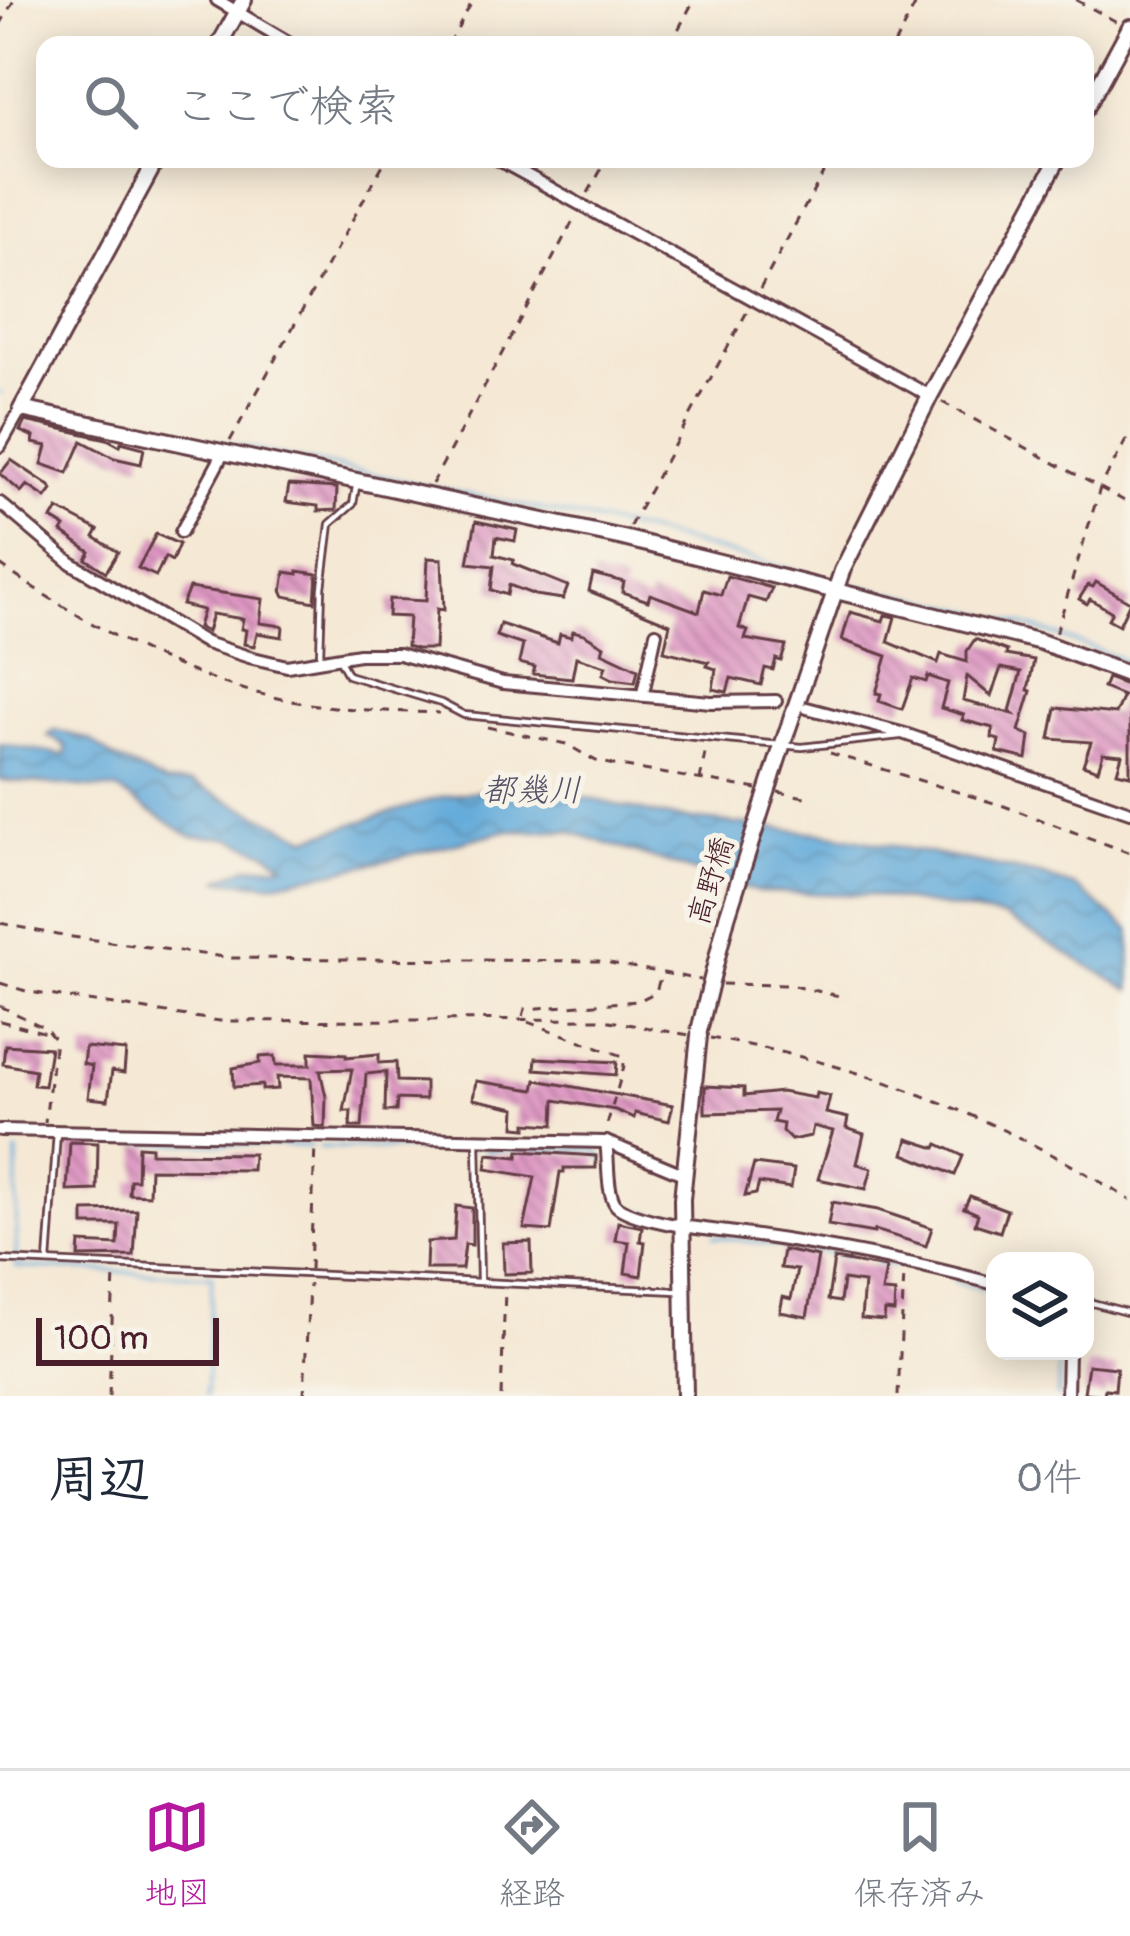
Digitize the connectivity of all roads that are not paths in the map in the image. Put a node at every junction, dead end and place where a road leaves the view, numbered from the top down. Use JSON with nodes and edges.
{"nodes":[{"id":1,"x":217,"y":0,"type":"edge"},
{"id":2,"x":240,"y":6,"type":"edge"},
{"id":3,"x":1130,"y":28,"type":"edge"},
{"id":4,"x":224,"y":36,"type":"edge"},
{"id":5,"x":281,"y":36,"type":"edge"},
{"id":6,"x":1094,"y":94,"type":"edge"},
{"id":7,"x":152,"y":168,"type":"edge"},
{"id":8,"x":513,"y":168,"type":"edge"},
{"id":9,"x":1053,"y":168,"type":"edge"},
{"id":10,"x":929,"y":396,"type":"junction"},
{"id":11,"x":22,"y":409,"type":"junction"},
{"id":12,"x":0,"y":446,"type":"edge"},
{"id":13,"x":224,"y":452,"type":"junction"},
{"id":14,"x":358,"y":481,"type":"junction"},
{"id":15,"x":0,"y":503,"type":"edge"},
{"id":16,"x":181,"y":532,"type":"dead end"},
{"id":17,"x":834,"y":591,"type":"junction"},
{"id":18,"x":656,"y":633,"type":"dead end"},
{"id":19,"x":338,"y":657,"type":"junction"},
{"id":20,"x":320,"y":660,"type":"junction"},
{"id":21,"x":1130,"y":675,"type":"edge"},
{"id":22,"x":643,"y":693,"type":"junction"},
{"id":23,"x":776,"y":700,"type":"dead end"},
{"id":24,"x":808,"y":708,"type":"dead end"},
{"id":25,"x":905,"y":734,"type":"junction"},
{"id":26,"x":782,"y":747,"type":"junction"},
{"id":27,"x":1130,"y":812,"type":"edge"},
{"id":28,"x":0,"y":1130,"type":"edge"},
{"id":29,"x":50,"y":1132,"type":"junction"},
{"id":30,"x":477,"y":1142,"type":"junction"},
{"id":31,"x":606,"y":1142,"type":"junction"},
{"id":32,"x":683,"y":1174,"type":"junction"},
{"id":33,"x":682,"y":1226,"type":"junction"},
{"id":34,"x":0,"y":1260,"type":"edge"},
{"id":35,"x":48,"y":1262,"type":"junction"},
{"id":36,"x":986,"y":1281,"type":"edge"},
{"id":37,"x":480,"y":1282,"type":"junction"},
{"id":38,"x":682,"y":1292,"type":"junction"},
{"id":39,"x":1094,"y":1303,"type":"edge"},
{"id":40,"x":1130,"y":1313,"type":"edge"},
{"id":41,"x":1067,"y":1360,"type":"edge"},
{"id":42,"x":685,"y":1396,"type":"edge"},
{"id":43,"x":1067,"y":1396,"type":"edge"}],
"edges":[{"from":1,"to":2,"type":"street"},
{"from":2,"to":4,"type":"street"},
{"from":2,"to":5,"type":"street"},
{"from":3,"to":6,"type":"street"},
{"from":7,"to":11,"type":"street"},
{"from":8,"to":10,"type":"street"},
{"from":9,"to":10,"type":"street","name":"高野橋"},
{"from":10,"to":17,"type":"street","name":"高野橋"},
{"from":11,"to":12,"type":"street"},
{"from":11,"to":13,"type":"street"},
{"from":13,"to":14,"type":"street"},
{"from":13,"to":16,"type":"street"},
{"from":14,"to":17,"type":"street"},
{"from":14,"to":20,"type":"lane"},
{"from":15,"to":20,"type":"street"},
{"from":17,"to":21,"type":"street"},
{"from":17,"to":26,"type":"street","name":"高野橋"},
{"from":18,"to":22,"type":"street"},
{"from":19,"to":20,"type":"street"},
{"from":19,"to":22,"type":"street"},
{"from":19,"to":26,"type":"lane"},
{"from":22,"to":23,"type":"street"},
{"from":24,"to":25,"type":"street"},
{"from":25,"to":26,"type":"lane"},
{"from":25,"to":27,"type":"street"},
{"from":26,"to":32,"type":"street","name":"高野橋","bridge":true},
{"from":28,"to":29,"type":"street"},
{"from":29,"to":30,"type":"street"},
{"from":29,"to":35,"type":"lane"},
{"from":30,"to":31,"type":"street"},
{"from":30,"to":37,"type":"lane"},
{"from":31,"to":32,"type":"street"},
{"from":31,"to":33,"type":"street"},
{"from":32,"to":33,"type":"street","name":"高野橋"},
{"from":33,"to":36,"type":"street"},
{"from":33,"to":38,"type":"street","name":"高野橋"},
{"from":34,"to":35,"type":"lane"},
{"from":35,"to":37,"type":"lane"},
{"from":37,"to":38,"type":"lane"},
{"from":38,"to":42,"type":"street","name":"高野橋"},
{"from":39,"to":40,"type":"lane"},
{"from":41,"to":43,"type":"street"}]}
